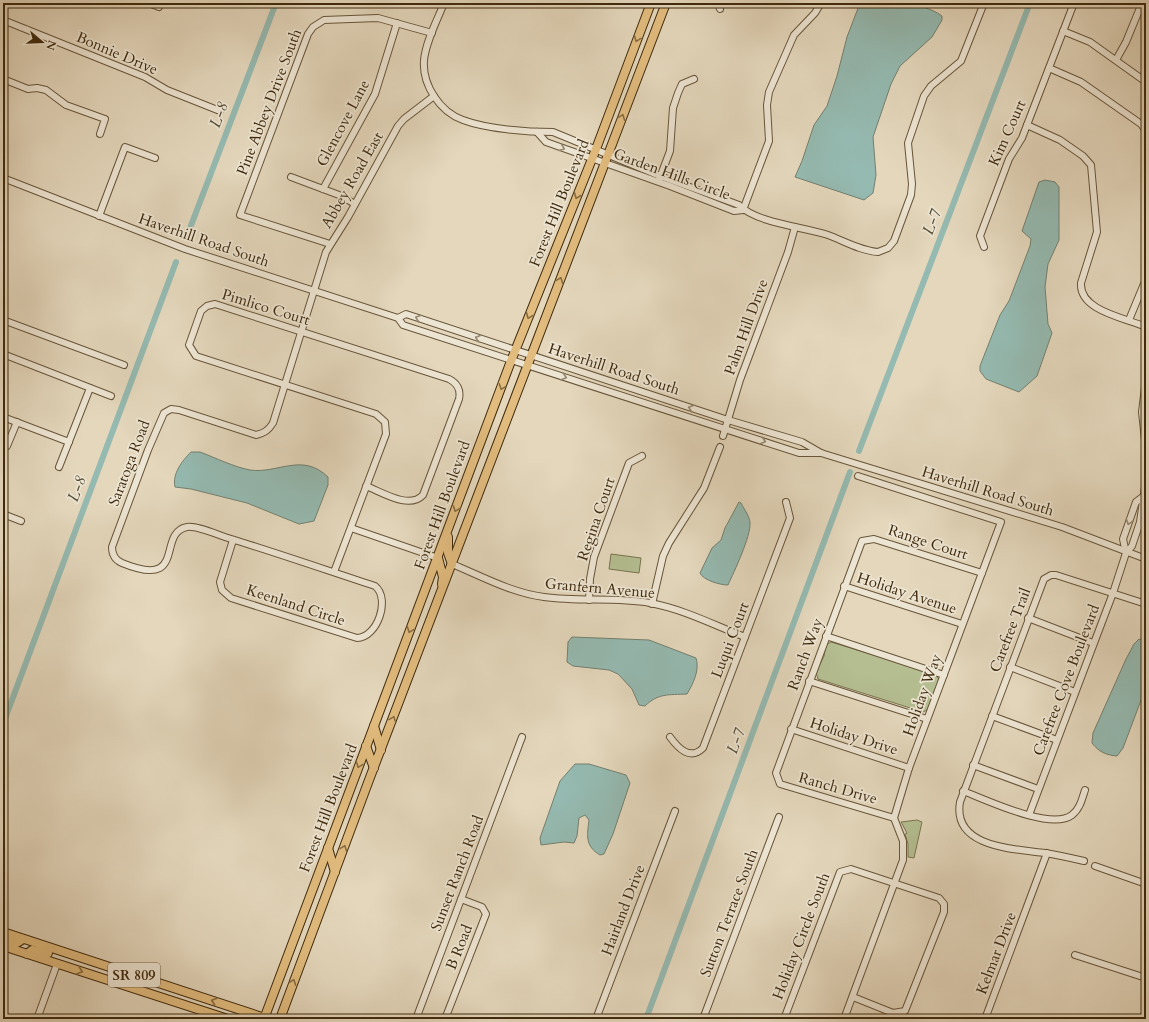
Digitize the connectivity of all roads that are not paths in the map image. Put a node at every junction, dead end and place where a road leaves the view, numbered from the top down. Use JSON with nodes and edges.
{"nodes":[{"id":1,"x":149,"y":3,"type":"edge"},
{"id":2,"x":444,"y":3,"type":"edge"},
{"id":3,"x":651,"y":3,"type":"edge"},
{"id":4,"x":666,"y":3,"type":"edge"},
{"id":5,"x":821,"y":3,"type":"edge"},
{"id":6,"x":984,"y":3,"type":"edge"},
{"id":7,"x":1074,"y":3,"type":"edge"},
{"id":8,"x":1142,"y":3,"type":"edge"},
{"id":9,"x":159,"y":7,"type":"dead end"},
{"id":10,"x":3,"y":20,"type":"edge"},
{"id":11,"x":398,"y":23,"type":"junction"},
{"id":12,"x":1063,"y":31,"type":"junction"},
{"id":13,"x":432,"y":33,"type":"junction"},
{"id":14,"x":1116,"y":60,"type":"junction"},
{"id":15,"x":1049,"y":68,"type":"junction"},
{"id":16,"x":3,"y":79,"type":"edge"},
{"id":17,"x":694,"y":79,"type":"dead end"},
{"id":18,"x":1146,"y":82,"type":"edge"},
{"id":19,"x":434,"y":96,"type":"junction"},
{"id":20,"x":220,"y":110,"type":"dead end"},
{"id":21,"x":1027,"y":125,"type":"junction"},
{"id":22,"x":1146,"y":131,"type":"edge"},
{"id":23,"x":537,"y":132,"type":"junction"},
{"id":24,"x":100,"y":134,"type":"dead end"},
{"id":25,"x":596,"y":149,"type":"junction"},
{"id":26,"x":608,"y":154,"type":"junction"},
{"id":27,"x":155,"y":158,"type":"dead end"},
{"id":28,"x":591,"y":159,"type":"junction"},
{"id":29,"x":604,"y":164,"type":"junction"},
{"id":30,"x":291,"y":177,"type":"dead end"},
{"id":31,"x":3,"y":178,"type":"edge"},
{"id":32,"x":659,"y":179,"type":"junction"},
{"id":33,"x":323,"y":189,"type":"junction"},
{"id":34,"x":355,"y":204,"type":"junction"},
{"id":35,"x":743,"y":210,"type":"junction"},
{"id":36,"x":99,"y":216,"type":"junction"},
{"id":37,"x":795,"y":227,"type":"junction"},
{"id":38,"x":330,"y":244,"type":"junction"},
{"id":39,"x":984,"y":247,"type":"dead end"},
{"id":40,"x":1146,"y":279,"type":"edge"},
{"id":41,"x":313,"y":291,"type":"junction"},
{"id":42,"x":398,"y":318,"type":"junction"},
{"id":43,"x":3,"y":320,"type":"edge"},
{"id":44,"x":1129,"y":320,"type":"junction"},
{"id":45,"x":1146,"y":327,"type":"edge"},
{"id":46,"x":300,"y":331,"type":"junction"},
{"id":47,"x":515,"y":350,"type":"junction"},
{"id":48,"x":3,"y":354,"type":"edge"},
{"id":49,"x":531,"y":356,"type":"junction"},
{"id":50,"x":511,"y":360,"type":"junction"},
{"id":51,"x":124,"y":366,"type":"dead end"},
{"id":52,"x":527,"y":366,"type":"junction"},
{"id":53,"x":1146,"y":379,"type":"edge"},
{"id":54,"x":284,"y":385,"type":"junction"},
{"id":55,"x":90,"y":388,"type":"junction"},
{"id":56,"x":111,"y":396,"type":"dead end"},
{"id":57,"x":3,"y":417,"type":"edge"},
{"id":58,"x":728,"y":420,"type":"junction"},
{"id":59,"x":17,"y":422,"type":"junction"},
{"id":60,"x":726,"y":428,"type":"junction"},
{"id":61,"x":723,"y":436,"type":"dead end"},
{"id":62,"x":69,"y":442,"type":"junction"},
{"id":63,"x":7,"y":446,"type":"dead end"},
{"id":64,"x":720,"y":447,"type":"dead end"},
{"id":65,"x":1146,"y":449,"type":"edge"},
{"id":66,"x":821,"y":453,"type":"junction"},
{"id":67,"x":642,"y":456,"type":"dead end"},
{"id":68,"x":59,"y":467,"type":"dead end"},
{"id":69,"x":858,"y":476,"type":"dead end"},
{"id":70,"x":1146,"y":480,"type":"edge"},
{"id":71,"x":366,"y":486,"type":"junction"},
{"id":72,"x":1144,"y":496,"type":"junction"},
{"id":73,"x":786,"y":502,"type":"dead end"},
{"id":74,"x":3,"y":514,"type":"edge"},
{"id":75,"x":21,"y":521,"type":"dead end"},
{"id":76,"x":450,"y":527,"type":"junction"},
{"id":77,"x":351,"y":528,"type":"junction"},
{"id":78,"x":866,"y":539,"type":"joint"},
{"id":79,"x":233,"y":540,"type":"junction"},
{"id":80,"x":1126,"y":553,"type":"junction"},
{"id":81,"x":438,"y":558,"type":"junction"},
{"id":82,"x":1146,"y":559,"type":"edge"},
{"id":83,"x":452,"y":564,"type":"junction"},
{"id":84,"x":334,"y":572,"type":"junction"},
{"id":85,"x":982,"y":573,"type":"junction"},
{"id":86,"x":844,"y":586,"type":"junction"},
{"id":87,"x":1113,"y":593,"type":"junction"},
{"id":88,"x":440,"y":595,"type":"junction"},
{"id":89,"x":590,"y":600,"type":"junction"},
{"id":90,"x":652,"y":604,"type":"junction"},
{"id":91,"x":1146,"y":604,"type":"edge"},
{"id":92,"x":1028,"y":618,"type":"junction"},
{"id":93,"x":962,"y":624,"type":"junction"},
{"id":94,"x":826,"y":636,"type":"junction"},
{"id":95,"x":745,"y":637,"type":"junction"},
{"id":96,"x":1093,"y":643,"type":"junction"},
{"id":97,"x":1010,"y":667,"type":"junction"},
{"id":98,"x":944,"y":675,"type":"junction"},
{"id":99,"x":809,"y":681,"type":"junction"},
{"id":100,"x":1075,"y":692,"type":"junction"},
{"id":101,"x":992,"y":716,"type":"junction"},
{"id":102,"x":927,"y":719,"type":"junction"},
{"id":103,"x":374,"y":726,"type":"junction"},
{"id":104,"x":791,"y":729,"type":"junction"},
{"id":105,"x":522,"y":737,"type":"dead end"},
{"id":106,"x":670,"y":737,"type":"dead end"},
{"id":107,"x":1057,"y":740,"type":"junction"},
{"id":108,"x":366,"y":746,"type":"junction"},
{"id":109,"x":381,"y":750,"type":"junction"},
{"id":110,"x":973,"y":765,"type":"junction"},
{"id":111,"x":374,"y":768,"type":"junction"},
{"id":112,"x":909,"y":768,"type":"junction"},
{"id":113,"x":778,"y":781,"type":"joint"},
{"id":114,"x":1038,"y":789,"type":"junction"},
{"id":115,"x":1085,"y":790,"type":"dead end"},
{"id":116,"x":964,"y":791,"type":"junction"},
{"id":117,"x":675,"y":811,"type":"dead end"},
{"id":118,"x":1029,"y":815,"type":"junction"},
{"id":119,"x":779,"y":817,"type":"dead end"},
{"id":120,"x":894,"y":818,"type":"junction"},
{"id":121,"x":328,"y":848,"type":"junction"},
{"id":122,"x":1047,"y":853,"type":"junction"},
{"id":123,"x":1084,"y":861,"type":"dead end"},
{"id":124,"x":1095,"y":866,"type":"dead end"},
{"id":125,"x":335,"y":872,"type":"junction"},
{"id":126,"x":895,"y":882,"type":"junction"},
{"id":127,"x":1146,"y":884,"type":"edge"},
{"id":128,"x":461,"y":899,"type":"junction"},
{"id":129,"x":3,"y":932,"type":"edge"},
{"id":130,"x":22,"y":939,"type":"junction"},
{"id":131,"x":3,"y":940,"type":"edge"},
{"id":132,"x":3,"y":946,"type":"edge"},
{"id":133,"x":27,"y":954,"type":"junction"},
{"id":134,"x":1075,"y":955,"type":"dead end"},
{"id":135,"x":57,"y":964,"type":"junction"},
{"id":136,"x":112,"y":968,"type":"junction"},
{"id":137,"x":1146,"y":978,"type":"edge"},
{"id":138,"x":852,"y":997,"type":"junction"},
{"id":139,"x":266,"y":1018,"type":"edge"},
{"id":140,"x":37,"y":1019,"type":"edge"},
{"id":141,"x":228,"y":1019,"type":"edge"},
{"id":142,"x":280,"y":1019,"type":"edge"},
{"id":143,"x":416,"y":1019,"type":"edge"},
{"id":144,"x":445,"y":1019,"type":"edge"},
{"id":145,"x":596,"y":1019,"type":"edge"},
{"id":146,"x":703,"y":1019,"type":"edge"},
{"id":147,"x":784,"y":1019,"type":"edge"},
{"id":148,"x":844,"y":1019,"type":"edge"},
{"id":149,"x":985,"y":1019,"type":"edge"}],
"edges":[{"from":1,"to":9,"type":"street"},
{"from":2,"to":13,"type":"street","name":"Garden Hills Circle"},
{"from":3,"to":25,"type":"main road","name":"Forest Hill Boulevard","one_way":true},
{"from":26,"to":4,"type":"main road","name":"Forest Hill Boulevard","one_way":true},
{"from":5,"to":35,"type":"street"},
{"from":6,"to":37,"type":"street","name":"Garden Hills Circle"},
{"from":7,"to":12,"type":"street","name":"Kim Court"},
{"from":8,"to":14,"type":"street"},
{"from":10,"to":20,"type":"street","name":"Bonnie Drive"},
{"from":11,"to":13,"type":"street","name":"Pine Abbey Drive South"},
{"from":11,"to":33,"type":"street","name":"Glencove Lane"},
{"from":11,"to":38,"type":"street","name":"Pine Abbey Drive South"},
{"from":12,"to":14,"type":"street"},
{"from":12,"to":15,"type":"street","name":"Kim Court"},
{"from":13,"to":19,"type":"street","name":"Garden Hills Circle"},
{"from":14,"to":18,"type":"street"},
{"from":15,"to":21,"type":"street","name":"Kim Court"},
{"from":15,"to":22,"type":"street"},
{"from":16,"to":24,"type":"street"},
{"from":17,"to":32,"type":"street"},
{"from":19,"to":23,"type":"street","name":"Garden Hills Circle"},
{"from":19,"to":34,"type":"street","name":"Abbey Road East"},
{"from":21,"to":39,"type":"street","name":"Kim Court"},
{"from":21,"to":44,"type":"street"},
{"from":23,"to":25,"type":"street","name":"Garden Hills Circle"},
{"from":23,"to":28,"type":"street","name":"Garden Hills Circle","one_way":true},
{"from":25,"to":26,"type":"street","name":"Garden Hills Circle"},
{"from":25,"to":28,"type":"main road","name":"Forest Hill Boulevard"},
{"from":26,"to":29,"type":"main road","name":"Forest Hill Boulevard"},
{"from":26,"to":32,"type":"street","name":"Garden Hills Circle"},
{"from":27,"to":36,"type":"street"},
{"from":28,"to":29,"type":"street","name":"Garden Hills Circle"},
{"from":28,"to":47,"type":"main road","name":"Forest Hill Boulevard","one_way":true},
{"from":29,"to":32,"type":"street","name":"Garden Hills Circle"},
{"from":49,"to":29,"type":"main road","name":"Forest Hill Boulevard","one_way":true},
{"from":30,"to":33,"type":"street","name":"Glencove Lane"},
{"from":31,"to":36,"type":"street","name":"Haverhill Road South"},
{"from":32,"to":35,"type":"street","name":"Garden Hills Circle"},
{"from":33,"to":34,"type":"street","name":"Glencove Lane"},
{"from":34,"to":38,"type":"street","name":"Abbey Road East"},
{"from":35,"to":37,"type":"street","name":"Garden Hills Circle"},
{"from":36,"to":41,"type":"street","name":"Haverhill Road South"},
{"from":37,"to":58,"type":"street","name":"Palm Hill Drive"},
{"from":38,"to":41,"type":"street","name":"Abbey Road East"},
{"from":40,"to":44,"type":"street"},
{"from":41,"to":42,"type":"street","name":"Haverhill Road South"},
{"from":41,"to":46,"type":"street","name":"Saratoga Road"},
{"from":47,"to":42,"type":"street","name":"Haverhill Road South","one_way":true},
{"from":42,"to":50,"type":"street","name":"Haverhill Road South"},
{"from":43,"to":51,"type":"street"},
{"from":44,"to":45,"type":"street"},
{"from":46,"to":54,"type":"street","name":"Saratoga Road"},
{"from":46,"to":54,"type":"street","name":"Pimlico Court"},
{"from":46,"to":71,"type":"street","name":"Pimlico Court"},
{"from":47,"to":49,"type":"street","name":"Haverhill Road South"},
{"from":47,"to":50,"type":"main road","name":"Forest Hill Boulevard"},
{"from":48,"to":55,"type":"street"},
{"from":49,"to":52,"type":"main road","name":"Forest Hill Boulevard"},
{"from":58,"to":49,"type":"street","name":"Haverhill Road South","one_way":true},
{"from":50,"to":52,"type":"street","name":"Haverhill Road South"},
{"from":50,"to":76,"type":"main road","name":"Forest Hill Boulevard","one_way":true},
{"from":52,"to":60,"type":"street","name":"Haverhill Road South","one_way":true},
{"from":52,"to":83,"type":"main road","name":"Forest Hill Boulevard"},
{"from":53,"to":65,"type":"street"},
{"from":54,"to":71,"type":"street","name":"Pimlico Court"},
{"from":54,"to":79,"type":"street","name":"Saratoga Road"},
{"from":55,"to":56,"type":"street"},
{"from":55,"to":62,"type":"street"},
{"from":57,"to":59,"type":"street"},
{"from":58,"to":60,"type":"street","name":"Palm Hill Drive"},
{"from":58,"to":66,"type":"street","name":"Haverhill Road South"},
{"from":59,"to":62,"type":"street"},
{"from":59,"to":63,"type":"street"},
{"from":60,"to":61,"type":"street","name":"Palm Hill Drive"},
{"from":60,"to":66,"type":"street","name":"Haverhill Road South","one_way":true},
{"from":62,"to":68,"type":"street"},
{"from":64,"to":90,"type":"street"},
{"from":66,"to":80,"type":"street","name":"Haverhill Road South"},
{"from":67,"to":89,"type":"street","name":"Regina Court"},
{"from":69,"to":85,"type":"street","name":"Holiday Way"},
{"from":70,"to":72,"type":"street"},
{"from":71,"to":77,"type":"street","name":"Pimlico Court"},
{"from":72,"to":80,"type":"street"},
{"from":72,"to":80,"type":"street","one_way":true},
{"from":73,"to":95,"type":"street","name":"Luqui Court"},
{"from":74,"to":75,"type":"street"},
{"from":76,"to":81,"type":"main road","name":"Forest Hill Boulevard"},
{"from":76,"to":83,"type":"main road"},
{"from":77,"to":81,"type":"street"},
{"from":77,"to":84,"type":"street","name":"Pimlico Court"},
{"from":78,"to":85,"type":"street","name":"Range Court"},
{"from":78,"to":86,"type":"street","name":"Ranch Way"},
{"from":79,"to":84,"type":"street"},
{"from":79,"to":84,"type":"street","name":"Keenland Circle"},
{"from":80,"to":82,"type":"street","name":"Haverhill Road South"},
{"from":80,"to":87,"type":"street","name":"Carefree Cove Boulevard"},
{"from":81,"to":88,"type":"main road"},
{"from":81,"to":103,"type":"main road","name":"Forest Hill Boulevard","one_way":true},
{"from":83,"to":88,"type":"main road","name":"Forest Hill Boulevard"},
{"from":83,"to":89,"type":"street","name":"Granfern Avenue"},
{"from":85,"to":93,"type":"street","name":"Holiday Way"},
{"from":86,"to":93,"type":"street","name":"Holiday Avenue"},
{"from":86,"to":94,"type":"street","name":"Ranch Way"},
{"from":87,"to":91,"type":"street","name":"Carefree Trail"},
{"from":87,"to":92,"type":"street","name":"Carefree Trail"},
{"from":87,"to":96,"type":"street","name":"Carefree Cove Boulevard"},
{"from":109,"to":88,"type":"main road","name":"Forest Hill Boulevard","one_way":true},
{"from":89,"to":90,"type":"street","name":"Granfern Avenue"},
{"from":90,"to":95,"type":"street","name":"Granfern Avenue"},
{"from":92,"to":96,"type":"street"},
{"from":92,"to":97,"type":"street","name":"Carefree Trail"},
{"from":93,"to":98,"type":"street","name":"Holiday Way"},
{"from":94,"to":98,"type":"street"},
{"from":94,"to":99,"type":"street","name":"Ranch Way"},
{"from":95,"to":106,"type":"street","name":"Luqui Court"},
{"from":96,"to":100,"type":"street","name":"Carefree Cove Boulevard"},
{"from":97,"to":100,"type":"street"},
{"from":97,"to":101,"type":"street","name":"Carefree Trail"},
{"from":98,"to":102,"type":"street","name":"Holiday Way"},
{"from":99,"to":102,"type":"street"},
{"from":99,"to":104,"type":"street","name":"Ranch Way"},
{"from":100,"to":107,"type":"street","name":"Carefree Cove Boulevard"},
{"from":101,"to":107,"type":"street"},
{"from":101,"to":110,"type":"street","name":"Carefree Trail"},
{"from":102,"to":112,"type":"street","name":"Holiday Way"},
{"from":103,"to":108,"type":"main road","name":"Forest Hill Boulevard"},
{"from":103,"to":109,"type":"main road"},
{"from":104,"to":112,"type":"street","name":"Holiday Drive"},
{"from":104,"to":113,"type":"street","name":"Ranch Way"},
{"from":105,"to":128,"type":"street","name":"Sunset Ranch Road"},
{"from":107,"to":114,"type":"street","name":"Carefree Cove Boulevard"},
{"from":108,"to":111,"type":"main road"},
{"from":108,"to":121,"type":"main road","name":"Forest Hill Boulevard","one_way":true},
{"from":109,"to":111,"type":"main road","name":"Forest Hill Boulevard"},
{"from":110,"to":114,"type":"street"},
{"from":110,"to":116,"type":"street","name":"Carefree Trail"},
{"from":125,"to":111,"type":"main road","name":"Forest Hill Boulevard","one_way":true},
{"from":112,"to":120,"type":"street","name":"Holiday Way"},
{"from":113,"to":120,"type":"street","name":"Ranch Drive"},
{"from":114,"to":118,"type":"street","name":"Carefree Cove Boulevard"},
{"from":115,"to":118,"type":"street"},
{"from":116,"to":118,"type":"street"},
{"from":116,"to":122,"type":"street","name":"Carefree Trail"},
{"from":117,"to":145,"type":"street","name":"Hairland Drive"},
{"from":119,"to":146,"type":"street","name":"Sutton Terrace South"},
{"from":120,"to":126,"type":"street"},
{"from":121,"to":125,"type":"main road"},
{"from":121,"to":139,"type":"main road","name":"Forest Hill Boulevard"},
{"from":122,"to":123,"type":"street","name":"Carefree Trail"},
{"from":122,"to":149,"type":"street","name":"Kelmar Drive"},
{"from":124,"to":127,"type":"street"},
{"from":142,"to":125,"type":"main road","name":"Forest Hill Boulevard","one_way":true},
{"from":126,"to":138,"type":"street"},
{"from":126,"to":138,"type":"street","name":"Holiday Circle South"},
{"from":126,"to":147,"type":"street","name":"Holiday Circle South"},
{"from":128,"to":143,"type":"street","name":"Sunset Ranch Road"},
{"from":128,"to":144,"type":"street","name":"B Road"},
{"from":129,"to":130,"type":"main road","number":"SR 809"},
{"from":130,"to":131,"type":"main road"},
{"from":130,"to":136,"type":"main road","number":"SR 809"},
{"from":132,"to":133,"type":"main road","number":"SR 809"},
{"from":133,"to":135,"type":"main road","number":"SR 809"},
{"from":133,"to":136,"type":"main road"},
{"from":134,"to":137,"type":"street"},
{"from":135,"to":140,"type":"street"},
{"from":135,"to":141,"type":"main road","number":"SR 809","one_way":true},
{"from":139,"to":136,"type":"main road","number":"SR 809","one_way":true},
{"from":138,"to":148,"type":"street"}]}
